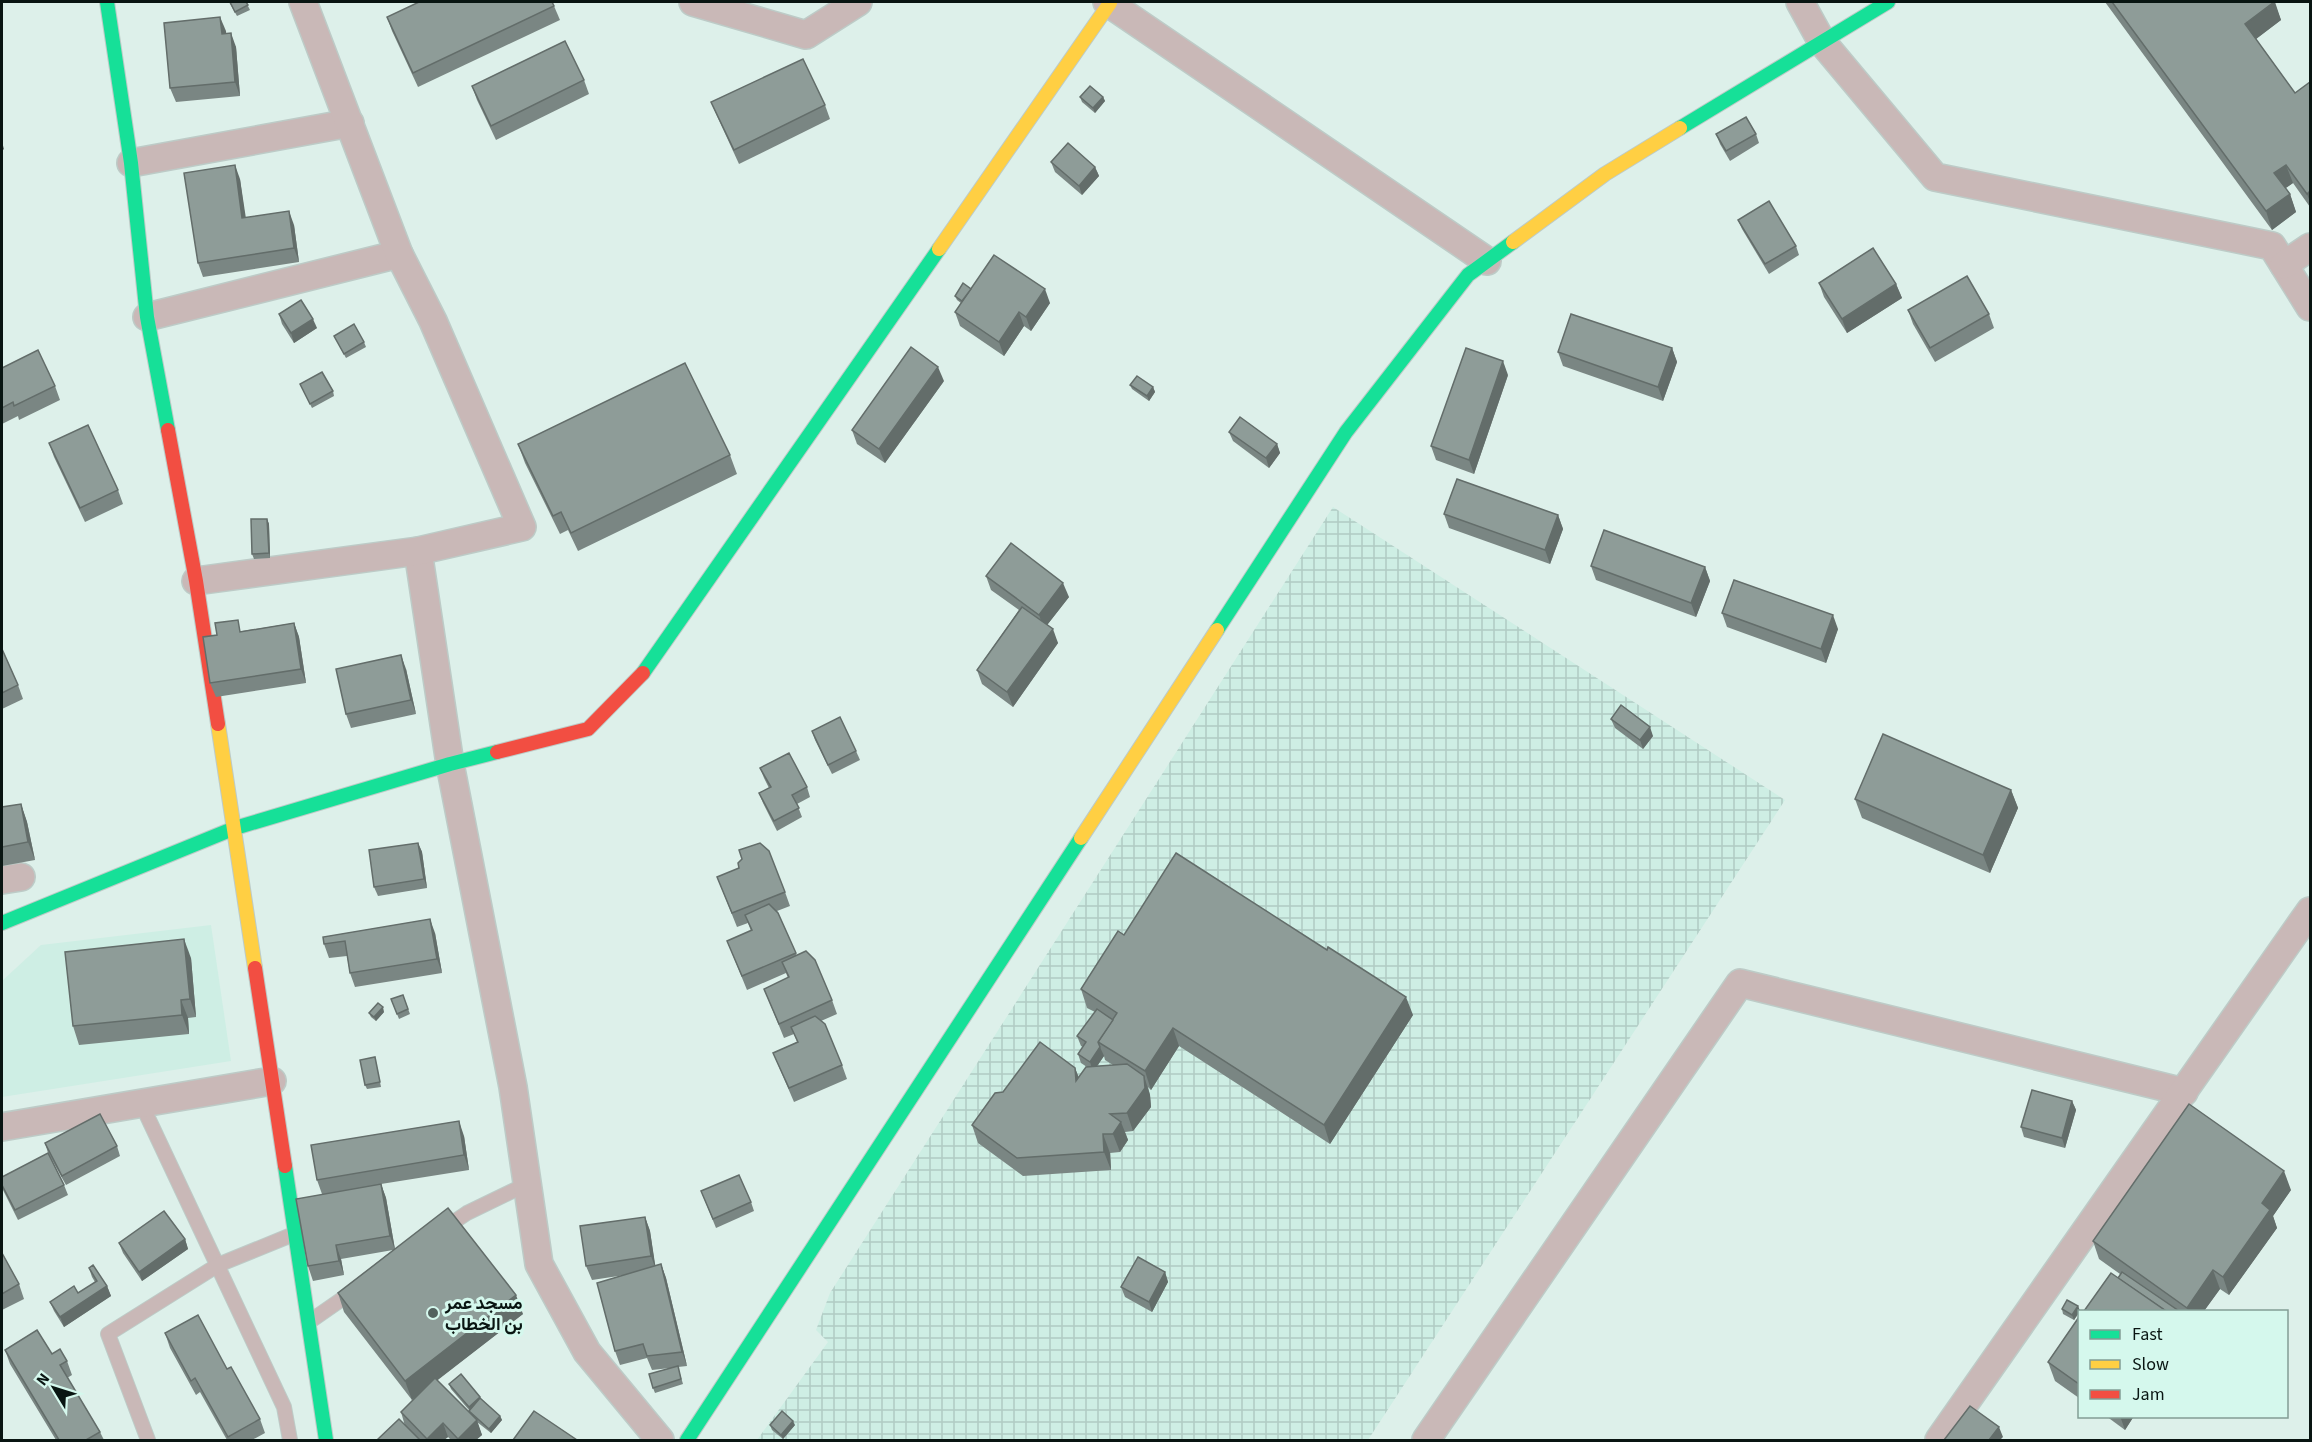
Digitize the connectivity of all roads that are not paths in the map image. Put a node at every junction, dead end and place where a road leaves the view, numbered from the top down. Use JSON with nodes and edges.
{"nodes":[{"id":1,"x":107,"y":2,"type":"edge"},
{"id":2,"x":303,"y":2,"type":"edge"},
{"id":3,"x":693,"y":2,"type":"edge"},
{"id":4,"x":858,"y":2,"type":"edge"},
{"id":5,"x":1109,"y":2,"type":"edge"},
{"id":6,"x":1800,"y":2,"type":"edge"},
{"id":7,"x":1888,"y":2,"type":"edge"},
{"id":8,"x":1822,"y":42,"type":"junction"},
{"id":9,"x":350,"y":123,"type":"junction"},
{"id":10,"x":131,"y":164,"type":"junction"},
{"id":11,"x":2310,"y":247,"type":"edge"},
{"id":12,"x":399,"y":254,"type":"junction"},
{"id":13,"x":1486,"y":261,"type":"junction"},
{"id":14,"x":2284,"y":265,"type":"junction"},
{"id":15,"x":2310,"y":307,"type":"edge"},
{"id":16,"x":147,"y":317,"type":"junction"},
{"id":17,"x":418,"y":551,"type":"junction"},
{"id":18,"x":196,"y":581,"type":"junction"},
{"id":19,"x":450,"y":764,"type":"junction"},
{"id":20,"x":235,"y":828,"type":"junction"},
{"id":21,"x":2310,"y":911,"type":"edge"},
{"id":22,"x":2,"y":924,"type":"edge"},
{"id":23,"x":272,"y":1081,"type":"junction"},
{"id":24,"x":2184,"y":1092,"type":"junction"},
{"id":25,"x":141,"y":1103,"type":"junction"},
{"id":26,"x":2,"y":1127,"type":"edge"},
{"id":27,"x":527,"y":1184,"type":"junction"},
{"id":28,"x":294,"y":1234,"type":"junction"},
{"id":29,"x":429,"y":1239,"type":"edge"},
{"id":30,"x":218,"y":1265,"type":"junction"},
{"id":31,"x":364,"y":1284,"type":"edge"},
{"id":32,"x":307,"y":1324,"type":"junction"},
{"id":33,"x":148,"y":1440,"type":"edge"},
{"id":34,"x":290,"y":1440,"type":"edge"},
{"id":35,"x":326,"y":1440,"type":"edge"},
{"id":36,"x":660,"y":1440,"type":"edge"},
{"id":37,"x":687,"y":1440,"type":"edge"},
{"id":38,"x":1426,"y":1440,"type":"edge"},
{"id":39,"x":1939,"y":1440,"type":"edge"}],
"edges":[{"from":1,"to":10,"type":"main road"},
{"from":2,"to":9,"type":"street"},
{"from":3,"to":4,"type":"street"},
{"from":5,"to":13,"type":"street"},
{"from":5,"to":19,"type":"main road"},
{"from":6,"to":8,"type":"street"},
{"from":7,"to":8,"type":"main road"},
{"from":8,"to":13,"type":"main road"},
{"from":8,"to":14,"type":"street"},
{"from":9,"to":10,"type":"street"},
{"from":9,"to":12,"type":"street"},
{"from":10,"to":16,"type":"main road"},
{"from":11,"to":14,"type":"street"},
{"from":12,"to":16,"type":"street"},
{"from":12,"to":17,"type":"street"},
{"from":13,"to":37,"type":"main road"},
{"from":14,"to":15,"type":"street"},
{"from":16,"to":18,"type":"main road"},
{"from":17,"to":18,"type":"street"},
{"from":17,"to":19,"type":"street"},
{"from":18,"to":20,"type":"main road"},
{"from":19,"to":20,"type":"main road"},
{"from":19,"to":27,"type":"street"},
{"from":20,"to":22,"type":"main road"},
{"from":20,"to":23,"type":"main road"},
{"from":21,"to":24,"type":"street"},
{"from":23,"to":25,"type":"street"},
{"from":23,"to":28,"type":"main road"},
{"from":24,"to":38,"type":"street"},
{"from":24,"to":39,"type":"street"},
{"from":25,"to":26,"type":"street"},
{"from":25,"to":30,"type":"lane"},
{"from":27,"to":29,"type":"lane"},
{"from":27,"to":36,"type":"street"},
{"from":28,"to":30,"type":"lane"},
{"from":28,"to":32,"type":"main road"},
{"from":30,"to":33,"type":"lane"},
{"from":30,"to":34,"type":"lane"},
{"from":31,"to":32,"type":"lane"},
{"from":32,"to":35,"type":"main road"}]}
